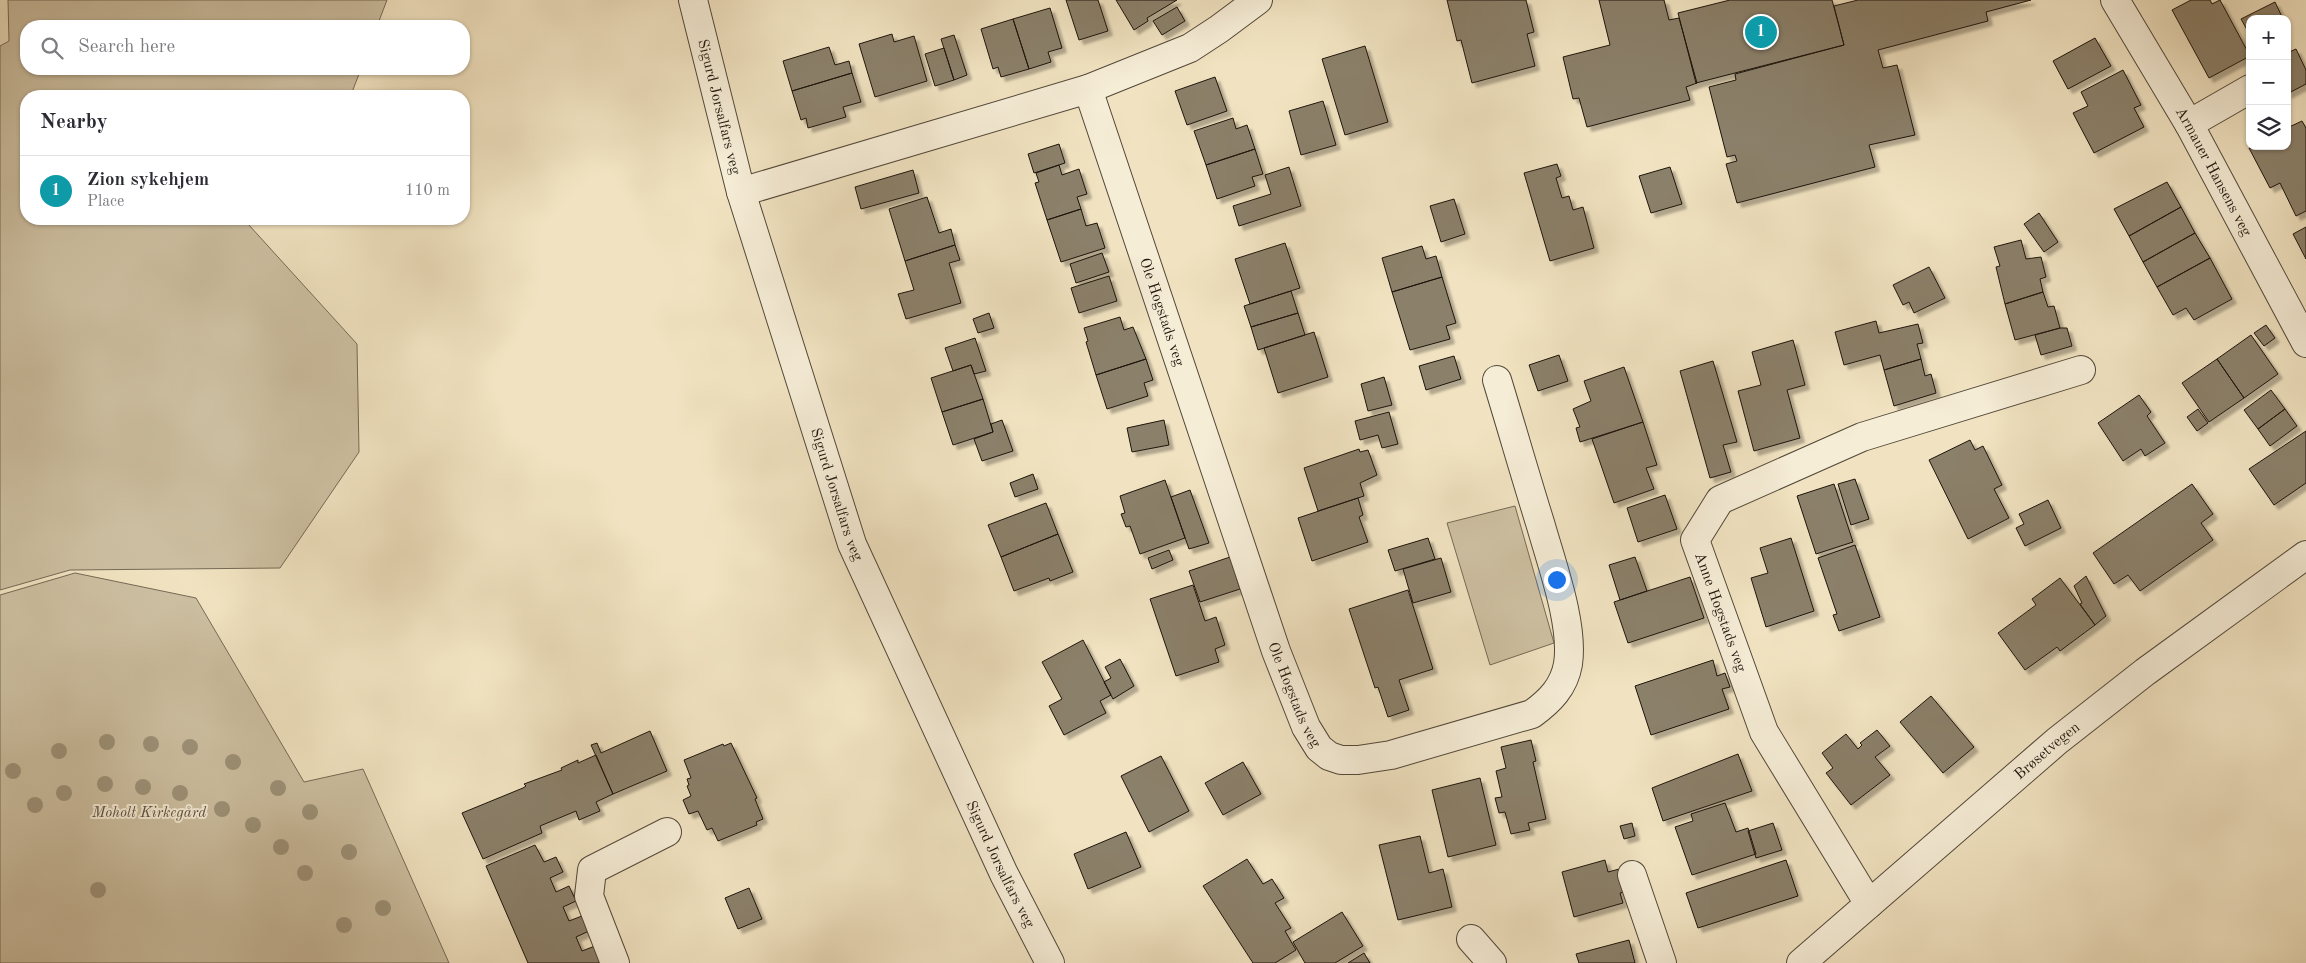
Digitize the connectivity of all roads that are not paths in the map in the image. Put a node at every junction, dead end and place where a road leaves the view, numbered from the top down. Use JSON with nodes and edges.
{"nodes":[{"id":1,"x":693,"y":0,"type":"edge"},
{"id":2,"x":1258,"y":0,"type":"edge"},
{"id":3,"x":2116,"y":0,"type":"edge"},
{"id":4,"x":1088,"y":89,"type":"junction"},
{"id":5,"x":2246,"y":91,"type":"edge"},
{"id":6,"x":2189,"y":124,"type":"junction"},
{"id":7,"x":740,"y":192,"type":"junction"},
{"id":8,"x":2306,"y":343,"type":"edge"},
{"id":9,"x":2081,"y":370,"type":"dead end"},
{"id":10,"x":1497,"y":380,"type":"dead end"},
{"id":11,"x":2306,"y":555,"type":"edge"},
{"id":12,"x":667,"y":832,"type":"dead end"},
{"id":13,"x":1632,"y":875,"type":"dead end"},
{"id":14,"x":1869,"y":904,"type":"junction"},
{"id":15,"x":1471,"y":939,"type":"dead end"},
{"id":16,"x":614,"y":963,"type":"edge"},
{"id":17,"x":1050,"y":963,"type":"edge"},
{"id":18,"x":1492,"y":963,"type":"edge"},
{"id":19,"x":1662,"y":963,"type":"edge"},
{"id":20,"x":1801,"y":963,"type":"edge"}],
"edges":[{"from":1,"to":7,"type":"street","name":"Sigurd Jorsalfars veg"},
{"from":2,"to":4,"type":"street"},
{"from":3,"to":6,"type":"street","name":"Armauer Hansens veg"},
{"from":4,"to":7,"type":"street"},
{"from":4,"to":10,"type":"street","name":"Ole Hogstads veg"},
{"from":5,"to":6,"type":"street"},
{"from":6,"to":8,"type":"street","name":"Armauer Hansens veg"},
{"from":7,"to":17,"type":"street","name":"Sigurd Jorsalfars veg"},
{"from":9,"to":14,"type":"street","name":"Anne Hogstads veg"},
{"from":11,"to":14,"type":"street","name":"Brøsetvegen"},
{"from":12,"to":16,"type":"street"},
{"from":13,"to":19,"type":"street"},
{"from":14,"to":20,"type":"street","name":"Brøsetvegen"},
{"from":15,"to":18,"type":"street"}]}
